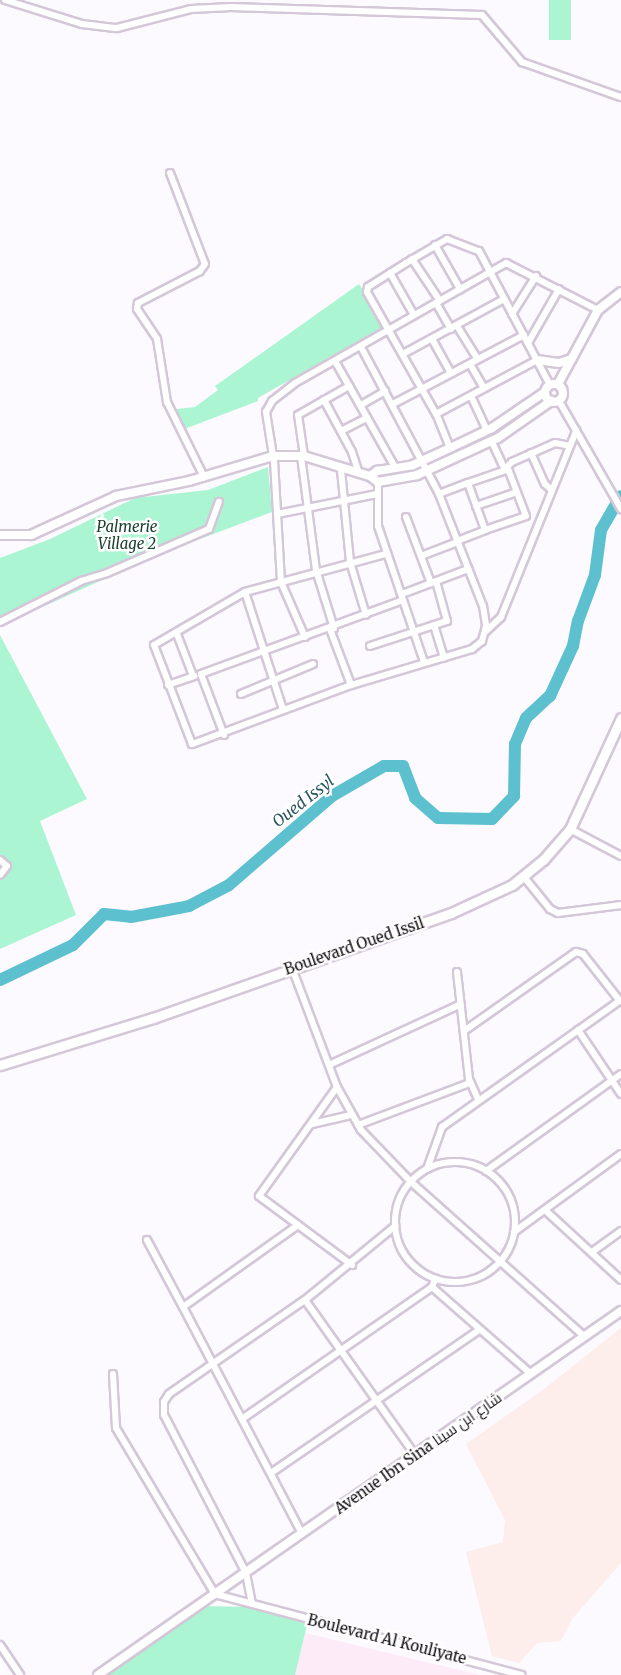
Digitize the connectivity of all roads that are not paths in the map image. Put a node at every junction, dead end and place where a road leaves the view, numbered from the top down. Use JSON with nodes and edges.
{"nodes":[{"id":1,"x":5,"y":0,"type":"edge"},
{"id":2,"x":309,"y":0,"type":"edge"},
{"id":3,"x":310,"y":8,"type":"junction"},
{"id":4,"x":621,"y":97,"type":"edge"},
{"id":5,"x":170,"y":173,"type":"dead end"},
{"id":6,"x":435,"y":245,"type":"junction"},
{"id":7,"x":412,"y":259,"type":"junction"},
{"id":8,"x":490,"y":271,"type":"junction"},
{"id":9,"x":390,"y":273,"type":"junction"},
{"id":10,"x":536,"y":276,"type":"junction"},
{"id":11,"x":460,"y":289,"type":"junction"},
{"id":12,"x":560,"y":289,"type":"junction"},
{"id":13,"x":621,"y":292,"type":"edge"},
{"id":14,"x":504,"y":299,"type":"junction"},
{"id":15,"x":438,"y":302,"type":"junction"},
{"id":16,"x":598,"y":310,"type":"junction"},
{"id":17,"x":512,"y":314,"type":"junction"},
{"id":18,"x":414,"y":315,"type":"junction"},
{"id":19,"x":454,"y":327,"type":"junction"},
{"id":20,"x":389,"y":329,"type":"junction"},
{"id":21,"x":524,"y":335,"type":"junction"},
{"id":22,"x":432,"y":339,"type":"junction"},
{"id":23,"x":528,"y":343,"type":"junction"},
{"id":24,"x":361,"y":347,"type":"junction"},
{"id":25,"x":403,"y":354,"type":"junction"},
{"id":26,"x":477,"y":359,"type":"junction"},
{"id":27,"x":571,"y":359,"type":"junction"},
{"id":28,"x":537,"y":360,"type":"junction"},
{"id":29,"x":335,"y":361,"type":"junction"},
{"id":30,"x":470,"y":364,"type":"junction"},
{"id":31,"x":451,"y":373,"type":"junction"},
{"id":32,"x":349,"y":386,"type":"junction"},
{"id":33,"x":551,"y":387,"type":"junction"},
{"id":34,"x":422,"y":388,"type":"junction"},
{"id":35,"x":484,"y":388,"type":"junction"},
{"id":36,"x":385,"y":391,"type":"junction"},
{"id":37,"x":471,"y":396,"type":"junction"},
{"id":38,"x":324,"y":400,"type":"junction"},
{"id":39,"x":555,"y":401,"type":"junction"},
{"id":40,"x":393,"y":404,"type":"junction"},
{"id":41,"x":361,"y":405,"type":"junction"},
{"id":42,"x":436,"y":414,"type":"junction"},
{"id":43,"x":367,"y":418,"type":"junction"},
{"id":44,"x":341,"y":431,"type":"junction"},
{"id":45,"x":487,"y":431,"type":"junction"},
{"id":46,"x":576,"y":431,"type":"junction"},
{"id":47,"x":491,"y":440,"type":"junction"},
{"id":48,"x":570,"y":446,"type":"junction"},
{"id":49,"x":450,"y":448,"type":"junction"},
{"id":50,"x":531,"y":453,"type":"junction"},
{"id":51,"x":273,"y":456,"type":"junction"},
{"id":52,"x":303,"y":456,"type":"junction"},
{"id":53,"x":424,"y":460,"type":"junction"},
{"id":54,"x":506,"y":468,"type":"junction"},
{"id":55,"x":396,"y":469,"type":"junction"},
{"id":56,"x":341,"y":470,"type":"junction"},
{"id":57,"x":428,"y":471,"type":"junction"},
{"id":58,"x":359,"y":474,"type":"junction"},
{"id":59,"x":204,"y":477,"type":"junction"},
{"id":60,"x":374,"y":479,"type":"junction"},
{"id":61,"x":468,"y":483,"type":"junction"},
{"id":62,"x":552,"y":490,"type":"junction"},
{"id":63,"x":517,"y":492,"type":"junction"},
{"id":64,"x":377,"y":494,"type":"junction"},
{"id":65,"x":439,"y":494,"type":"junction"},
{"id":66,"x":344,"y":500,"type":"junction"},
{"id":67,"x":219,"y":502,"type":"dead end"},
{"id":68,"x":476,"y":506,"type":"junction"},
{"id":69,"x":305,"y":508,"type":"junction"},
{"id":70,"x":621,"y":509,"type":"edge"},
{"id":71,"x":277,"y":514,"type":"junction"},
{"id":72,"x":526,"y":514,"type":"junction"},
{"id":73,"x":406,"y":517,"type":"dead end"},
{"id":74,"x":541,"y":518,"type":"junction"},
{"id":75,"x":485,"y":530,"type":"junction"},
{"id":76,"x":0,"y":536,"type":"edge"},
{"id":77,"x":457,"y":542,"type":"junction"},
{"id":78,"x":386,"y":554,"type":"junction"},
{"id":79,"x":421,"y":556,"type":"junction"},
{"id":80,"x":350,"y":562,"type":"junction"},
{"id":81,"x":468,"y":569,"type":"junction"},
{"id":82,"x":316,"y":570,"type":"junction"},
{"id":83,"x":281,"y":582,"type":"junction"},
{"id":84,"x":433,"y":582,"type":"junction"},
{"id":85,"x":245,"y":592,"type":"junction"},
{"id":86,"x":401,"y":597,"type":"junction"},
{"id":87,"x":366,"y":615,"type":"junction"},
{"id":88,"x":0,"y":622,"type":"edge"},
{"id":89,"x":434,"y":625,"type":"junction"},
{"id":90,"x":332,"y":628,"type":"junction"},
{"id":91,"x":411,"y":631,"type":"junction"},
{"id":92,"x":485,"y":633,"type":"junction"},
{"id":93,"x":177,"y":634,"type":"junction"},
{"id":94,"x":305,"y":637,"type":"junction"},
{"id":95,"x":370,"y":646,"type":"dead end"},
{"id":96,"x":264,"y":651,"type":"junction"},
{"id":97,"x":444,"y":657,"type":"junction"},
{"id":98,"x":424,"y":662,"type":"junction"},
{"id":99,"x":313,"y":664,"type":"dead end"},
{"id":100,"x":201,"y":674,"type":"junction"},
{"id":101,"x":193,"y":676,"type":"junction"},
{"id":102,"x":274,"y":680,"type":"junction"},
{"id":103,"x":168,"y":685,"type":"junction"},
{"id":104,"x":351,"y":685,"type":"junction"},
{"id":105,"x":241,"y":694,"type":"dead end"},
{"id":106,"x":283,"y":710,"type":"junction"},
{"id":107,"x":621,"y":718,"type":"edge"},
{"id":108,"x":224,"y":735,"type":"junction"},
{"id":109,"x":570,"y":829,"type":"junction"},
{"id":110,"x":621,"y":856,"type":"edge"},
{"id":111,"x":0,"y":860,"type":"edge"},
{"id":112,"x":0,"y":874,"type":"edge"},
{"id":113,"x":524,"y":878,"type":"junction"},
{"id":114,"x":621,"y":905,"type":"edge"},
{"id":115,"x":292,"y":968,"type":"junction"},
{"id":116,"x":457,"y":972,"type":"dead end"},
{"id":117,"x":620,"y":1000,"type":"edge"},
{"id":118,"x":461,"y":1004,"type":"junction"},
{"id":119,"x":578,"y":1030,"type":"junction"},
{"id":120,"x":464,"y":1031,"type":"junction"},
{"id":121,"x":0,"y":1065,"type":"edge"},
{"id":122,"x":329,"y":1065,"type":"junction"},
{"id":123,"x":621,"y":1074,"type":"edge"},
{"id":124,"x":612,"y":1080,"type":"junction"},
{"id":125,"x":470,"y":1083,"type":"junction"},
{"id":126,"x":337,"y":1087,"type":"junction"},
{"id":127,"x":621,"y":1094,"type":"edge"},
{"id":128,"x":478,"y":1099,"type":"junction"},
{"id":129,"x":351,"y":1115,"type":"junction"},
{"id":130,"x":312,"y":1124,"type":"junction"},
{"id":131,"x":358,"y":1125,"type":"junction"},
{"id":132,"x":621,"y":1154,"type":"edge"},
{"id":133,"x":427,"y":1169,"type":"junction"},
{"id":134,"x":486,"y":1171,"type":"junction"},
{"id":135,"x":410,"y":1182,"type":"junction"},
{"id":136,"x":546,"y":1210,"type":"junction"},
{"id":137,"x":298,"y":1225,"type":"junction"},
{"id":138,"x":395,"y":1226,"type":"junction"},
{"id":139,"x":621,"y":1231,"type":"edge"},
{"id":140,"x":514,"y":1232,"type":"junction"},
{"id":141,"x":147,"y":1240,"type":"dead end"},
{"id":142,"x":592,"y":1252,"type":"junction"},
{"id":143,"x":500,"y":1261,"type":"junction"},
{"id":144,"x":352,"y":1265,"type":"junction"},
{"id":145,"x":435,"y":1279,"type":"junction"},
{"id":146,"x":621,"y":1280,"type":"edge"},
{"id":147,"x":432,"y":1287,"type":"junction"},
{"id":148,"x":305,"y":1300,"type":"junction"},
{"id":149,"x":183,"y":1307,"type":"junction"},
{"id":150,"x":621,"y":1311,"type":"edge"},
{"id":151,"x":479,"y":1330,"type":"junction"},
{"id":152,"x":585,"y":1337,"type":"junction"},
{"id":153,"x":341,"y":1352,"type":"junction"},
{"id":154,"x":213,"y":1363,"type":"junction"},
{"id":155,"x":113,"y":1374,"type":"dead end"},
{"id":156,"x":531,"y":1374,"type":"junction"},
{"id":157,"x":376,"y":1401,"type":"junction"},
{"id":158,"x":242,"y":1419,"type":"junction"},
{"id":159,"x":416,"y":1456,"type":"junction"},
{"id":160,"x":271,"y":1473,"type":"junction"},
{"id":161,"x":302,"y":1534,"type":"junction"},
{"id":162,"x":246,"y":1573,"type":"junction"},
{"id":163,"x":215,"y":1594,"type":"junction"},
{"id":164,"x":252,"y":1605,"type":"junction"},
{"id":165,"x":0,"y":1645,"type":"edge"},
{"id":166,"x":20,"y":1675,"type":"edge"},
{"id":167,"x":98,"y":1675,"type":"edge"},
{"id":168,"x":521,"y":1675,"type":"edge"}],
"edges":[{"from":1,"to":3,"type":"street"},
{"from":2,"to":3,"type":"street"},
{"from":3,"to":4,"type":"street"},
{"from":5,"to":59,"type":"street"},
{"from":6,"to":7,"type":"street"},
{"from":6,"to":8,"type":"street"},
{"from":6,"to":11,"type":"street"},
{"from":7,"to":9,"type":"street"},
{"from":7,"to":15,"type":"street"},
{"from":8,"to":10,"type":"street"},
{"from":8,"to":11,"type":"street"},
{"from":8,"to":14,"type":"street"},
{"from":9,"to":18,"type":"street"},
{"from":9,"to":20,"type":"street"},
{"from":10,"to":12,"type":"street"},
{"from":10,"to":17,"type":"street"},
{"from":11,"to":15,"type":"street"},
{"from":12,"to":16,"type":"street"},
{"from":12,"to":23,"type":"street"},
{"from":13,"to":16,"type":"street"},
{"from":14,"to":17,"type":"street"},
{"from":14,"to":19,"type":"street"},
{"from":15,"to":18,"type":"street"},
{"from":15,"to":19,"type":"street"},
{"from":16,"to":27,"type":"street"},
{"from":17,"to":21,"type":"street"},
{"from":18,"to":20,"type":"street"},
{"from":19,"to":22,"type":"street"},
{"from":19,"to":26,"type":"street"},
{"from":20,"to":24,"type":"street"},
{"from":20,"to":25,"type":"street"},
{"from":21,"to":23,"type":"street"},
{"from":21,"to":26,"type":"street"},
{"from":22,"to":25,"type":"street"},
{"from":22,"to":31,"type":"street"},
{"from":23,"to":28,"type":"street"},
{"from":24,"to":29,"type":"street"},
{"from":24,"to":36,"type":"street"},
{"from":25,"to":34,"type":"street"},
{"from":26,"to":30,"type":"street"},
{"from":27,"to":28,"type":"street"},
{"from":27,"to":33,"type":"street"},
{"from":28,"to":33,"type":"street"},
{"from":28,"to":35,"type":"street"},
{"from":29,"to":32,"type":"street"},
{"from":29,"to":51,"type":"street"},
{"from":30,"to":31,"type":"street"},
{"from":30,"to":35,"type":"street"},
{"from":31,"to":34,"type":"street"},
{"from":32,"to":38,"type":"street"},
{"from":32,"to":41,"type":"street"},
{"from":33,"to":39,"type":"street"},
{"from":33,"to":39,"type":"street"},
{"from":33,"to":45,"type":"street"},
{"from":34,"to":40,"type":"street"},
{"from":34,"to":42,"type":"street"},
{"from":35,"to":37,"type":"street"},
{"from":36,"to":40,"type":"street"},
{"from":36,"to":41,"type":"street"},
{"from":37,"to":42,"type":"street"},
{"from":37,"to":45,"type":"street"},
{"from":38,"to":44,"type":"street"},
{"from":38,"to":52,"type":"street"},
{"from":39,"to":46,"type":"street"},
{"from":39,"to":47,"type":"street"},
{"from":40,"to":53,"type":"street"},
{"from":41,"to":43,"type":"street"},
{"from":42,"to":49,"type":"street"},
{"from":43,"to":44,"type":"street"},
{"from":43,"to":55,"type":"street"},
{"from":44,"to":58,"type":"street"},
{"from":45,"to":49,"type":"street"},
{"from":46,"to":48,"type":"street"},
{"from":46,"to":70,"type":"street"},
{"from":47,"to":54,"type":"street"},
{"from":47,"to":57,"type":"street"},
{"from":48,"to":50,"type":"street"},
{"from":48,"to":62,"type":"street"},
{"from":49,"to":53,"type":"street"},
{"from":50,"to":54,"type":"street"},
{"from":50,"to":62,"type":"street"},
{"from":51,"to":52,"type":"street"},
{"from":51,"to":59,"type":"street"},
{"from":51,"to":71,"type":"street"},
{"from":52,"to":56,"type":"street"},
{"from":52,"to":69,"type":"street"},
{"from":53,"to":55,"type":"street"},
{"from":53,"to":57,"type":"street"},
{"from":54,"to":61,"type":"street"},
{"from":54,"to":63,"type":"street"},
{"from":55,"to":60,"type":"street"},
{"from":56,"to":58,"type":"street"},
{"from":56,"to":66,"type":"street"},
{"from":57,"to":60,"type":"street"},
{"from":57,"to":65,"type":"street"},
{"from":58,"to":60,"type":"street"},
{"from":59,"to":76,"type":"street"},
{"from":60,"to":64,"type":"street"},
{"from":61,"to":65,"type":"street"},
{"from":61,"to":68,"type":"street"},
{"from":62,"to":74,"type":"street"},
{"from":63,"to":68,"type":"street"},
{"from":63,"to":72,"type":"street"},
{"from":64,"to":66,"type":"street"},
{"from":64,"to":78,"type":"street"},
{"from":65,"to":77,"type":"street"},
{"from":66,"to":69,"type":"street"},
{"from":66,"to":80,"type":"street"},
{"from":67,"to":88,"type":"street"},
{"from":68,"to":75,"type":"street"},
{"from":69,"to":71,"type":"street"},
{"from":69,"to":82,"type":"street"},
{"from":71,"to":83,"type":"street"},
{"from":72,"to":74,"type":"street"},
{"from":72,"to":75,"type":"street"},
{"from":73,"to":79,"type":"street"},
{"from":74,"to":92,"type":"street"},
{"from":75,"to":77,"type":"street"},
{"from":77,"to":79,"type":"street"},
{"from":77,"to":81,"type":"street"},
{"from":78,"to":80,"type":"street"},
{"from":78,"to":86,"type":"street"},
{"from":79,"to":84,"type":"street"},
{"from":80,"to":82,"type":"street"},
{"from":80,"to":87,"type":"street"},
{"from":81,"to":84,"type":"street"},
{"from":81,"to":92,"type":"street"},
{"from":82,"to":83,"type":"street"},
{"from":82,"to":90,"type":"street"},
{"from":83,"to":85,"type":"street"},
{"from":83,"to":94,"type":"street"},
{"from":84,"to":86,"type":"street"},
{"from":84,"to":89,"type":"street"},
{"from":85,"to":93,"type":"street"},
{"from":85,"to":96,"type":"street"},
{"from":86,"to":87,"type":"street"},
{"from":86,"to":91,"type":"street"},
{"from":87,"to":90,"type":"street"},
{"from":89,"to":91,"type":"street"},
{"from":89,"to":97,"type":"street"},
{"from":90,"to":94,"type":"street"},
{"from":90,"to":104,"type":"street"},
{"from":91,"to":95,"type":"street"},
{"from":91,"to":98,"type":"street"},
{"from":92,"to":97,"type":"street"},
{"from":93,"to":101,"type":"street"},
{"from":93,"to":103,"type":"street"},
{"from":94,"to":96,"type":"street"},
{"from":96,"to":100,"type":"street"},
{"from":96,"to":102,"type":"street"},
{"from":97,"to":98,"type":"street"},
{"from":98,"to":104,"type":"street"},
{"from":99,"to":102,"type":"street"},
{"from":100,"to":101,"type":"street"},
{"from":100,"to":108,"type":"street"},
{"from":101,"to":103,"type":"street"},
{"from":102,"to":105,"type":"street"},
{"from":102,"to":106,"type":"street"},
{"from":103,"to":108,"type":"street"},
{"from":104,"to":106,"type":"street"},
{"from":106,"to":108,"type":"street"},
{"from":107,"to":109,"type":"main road","name":"Boulevard Oued Issil"},
{"from":109,"to":110,"type":"street"},
{"from":109,"to":113,"type":"main road","name":"Boulevard Oued Issil"},
{"from":111,"to":112,"type":"street"},
{"from":113,"to":114,"type":"street"},
{"from":113,"to":115,"type":"main road","name":"Boulevard Oued Issil"},
{"from":115,"to":121,"type":"main road","name":"Boulevard Oued Issil"},
{"from":115,"to":122,"type":"street"},
{"from":116,"to":118,"type":"street"},
{"from":117,"to":119,"type":"street"},
{"from":117,"to":120,"type":"street"},
{"from":118,"to":120,"type":"street"},
{"from":118,"to":122,"type":"street"},
{"from":119,"to":124,"type":"street"},
{"from":119,"to":128,"type":"street"},
{"from":120,"to":125,"type":"street"},
{"from":122,"to":126,"type":"street"},
{"from":123,"to":124,"type":"street"},
{"from":124,"to":127,"type":"street"},
{"from":124,"to":134,"type":"street"},
{"from":125,"to":128,"type":"street"},
{"from":125,"to":131,"type":"street"},
{"from":126,"to":129,"type":"street"},
{"from":126,"to":130,"type":"street"},
{"from":128,"to":133,"type":"street"},
{"from":129,"to":130,"type":"street"},
{"from":129,"to":131,"type":"street"},
{"from":130,"to":137,"type":"street"},
{"from":131,"to":135,"type":"street"},
{"from":132,"to":136,"type":"street"},
{"from":133,"to":134,"type":"street"},
{"from":133,"to":135,"type":"street"},
{"from":134,"to":140,"type":"street"},
{"from":135,"to":138,"type":"street"},
{"from":135,"to":143,"type":"street"},
{"from":136,"to":140,"type":"street"},
{"from":136,"to":142,"type":"street"},
{"from":137,"to":144,"type":"street"},
{"from":137,"to":149,"type":"street"},
{"from":138,"to":144,"type":"street"},
{"from":138,"to":145,"type":"street"},
{"from":139,"to":142,"type":"street"},
{"from":140,"to":143,"type":"street"},
{"from":141,"to":149,"type":"street"},
{"from":142,"to":146,"type":"street"},
{"from":143,"to":145,"type":"street"},
{"from":143,"to":152,"type":"street"},
{"from":144,"to":148,"type":"street"},
{"from":145,"to":147,"type":"street"},
{"from":147,"to":151,"type":"street"},
{"from":147,"to":153,"type":"street"},
{"from":148,"to":153,"type":"street"},
{"from":148,"to":154,"type":"street"},
{"from":149,"to":154,"type":"street"},
{"from":150,"to":152,"type":"street","name":"Avenue Ibn Sina شارع ابن سينا"},
{"from":151,"to":156,"type":"street"},
{"from":151,"to":157,"type":"street"},
{"from":152,"to":156,"type":"street","name":"Avenue Ibn Sina شارع ابن سينا"},
{"from":153,"to":157,"type":"street"},
{"from":153,"to":158,"type":"street"},
{"from":154,"to":158,"type":"street"},
{"from":154,"to":162,"type":"street"},
{"from":155,"to":163,"type":"street"},
{"from":156,"to":159,"type":"street","name":"Avenue Ibn Sina شارع ابن سينا"},
{"from":157,"to":159,"type":"street"},
{"from":157,"to":160,"type":"street"},
{"from":158,"to":160,"type":"street"},
{"from":159,"to":161,"type":"street","name":"Avenue Ibn Sina شارع ابن سينا"},
{"from":160,"to":161,"type":"street"},
{"from":161,"to":162,"type":"street","name":"Avenue Ibn Sina شارع ابن سينا"},
{"from":162,"to":163,"type":"street","name":"Avenue Ibn Sina شارع ابن سينا"},
{"from":162,"to":164,"type":"street"},
{"from":163,"to":164,"type":"street","name":"Boulevard Al Kouliyate"},
{"from":163,"to":167,"type":"street","name":"Avenue Ibn Sina شارع ابن سينا"},
{"from":164,"to":168,"type":"street","name":"Boulevard Al Kouliyate"},
{"from":165,"to":166,"type":"street"}]}
